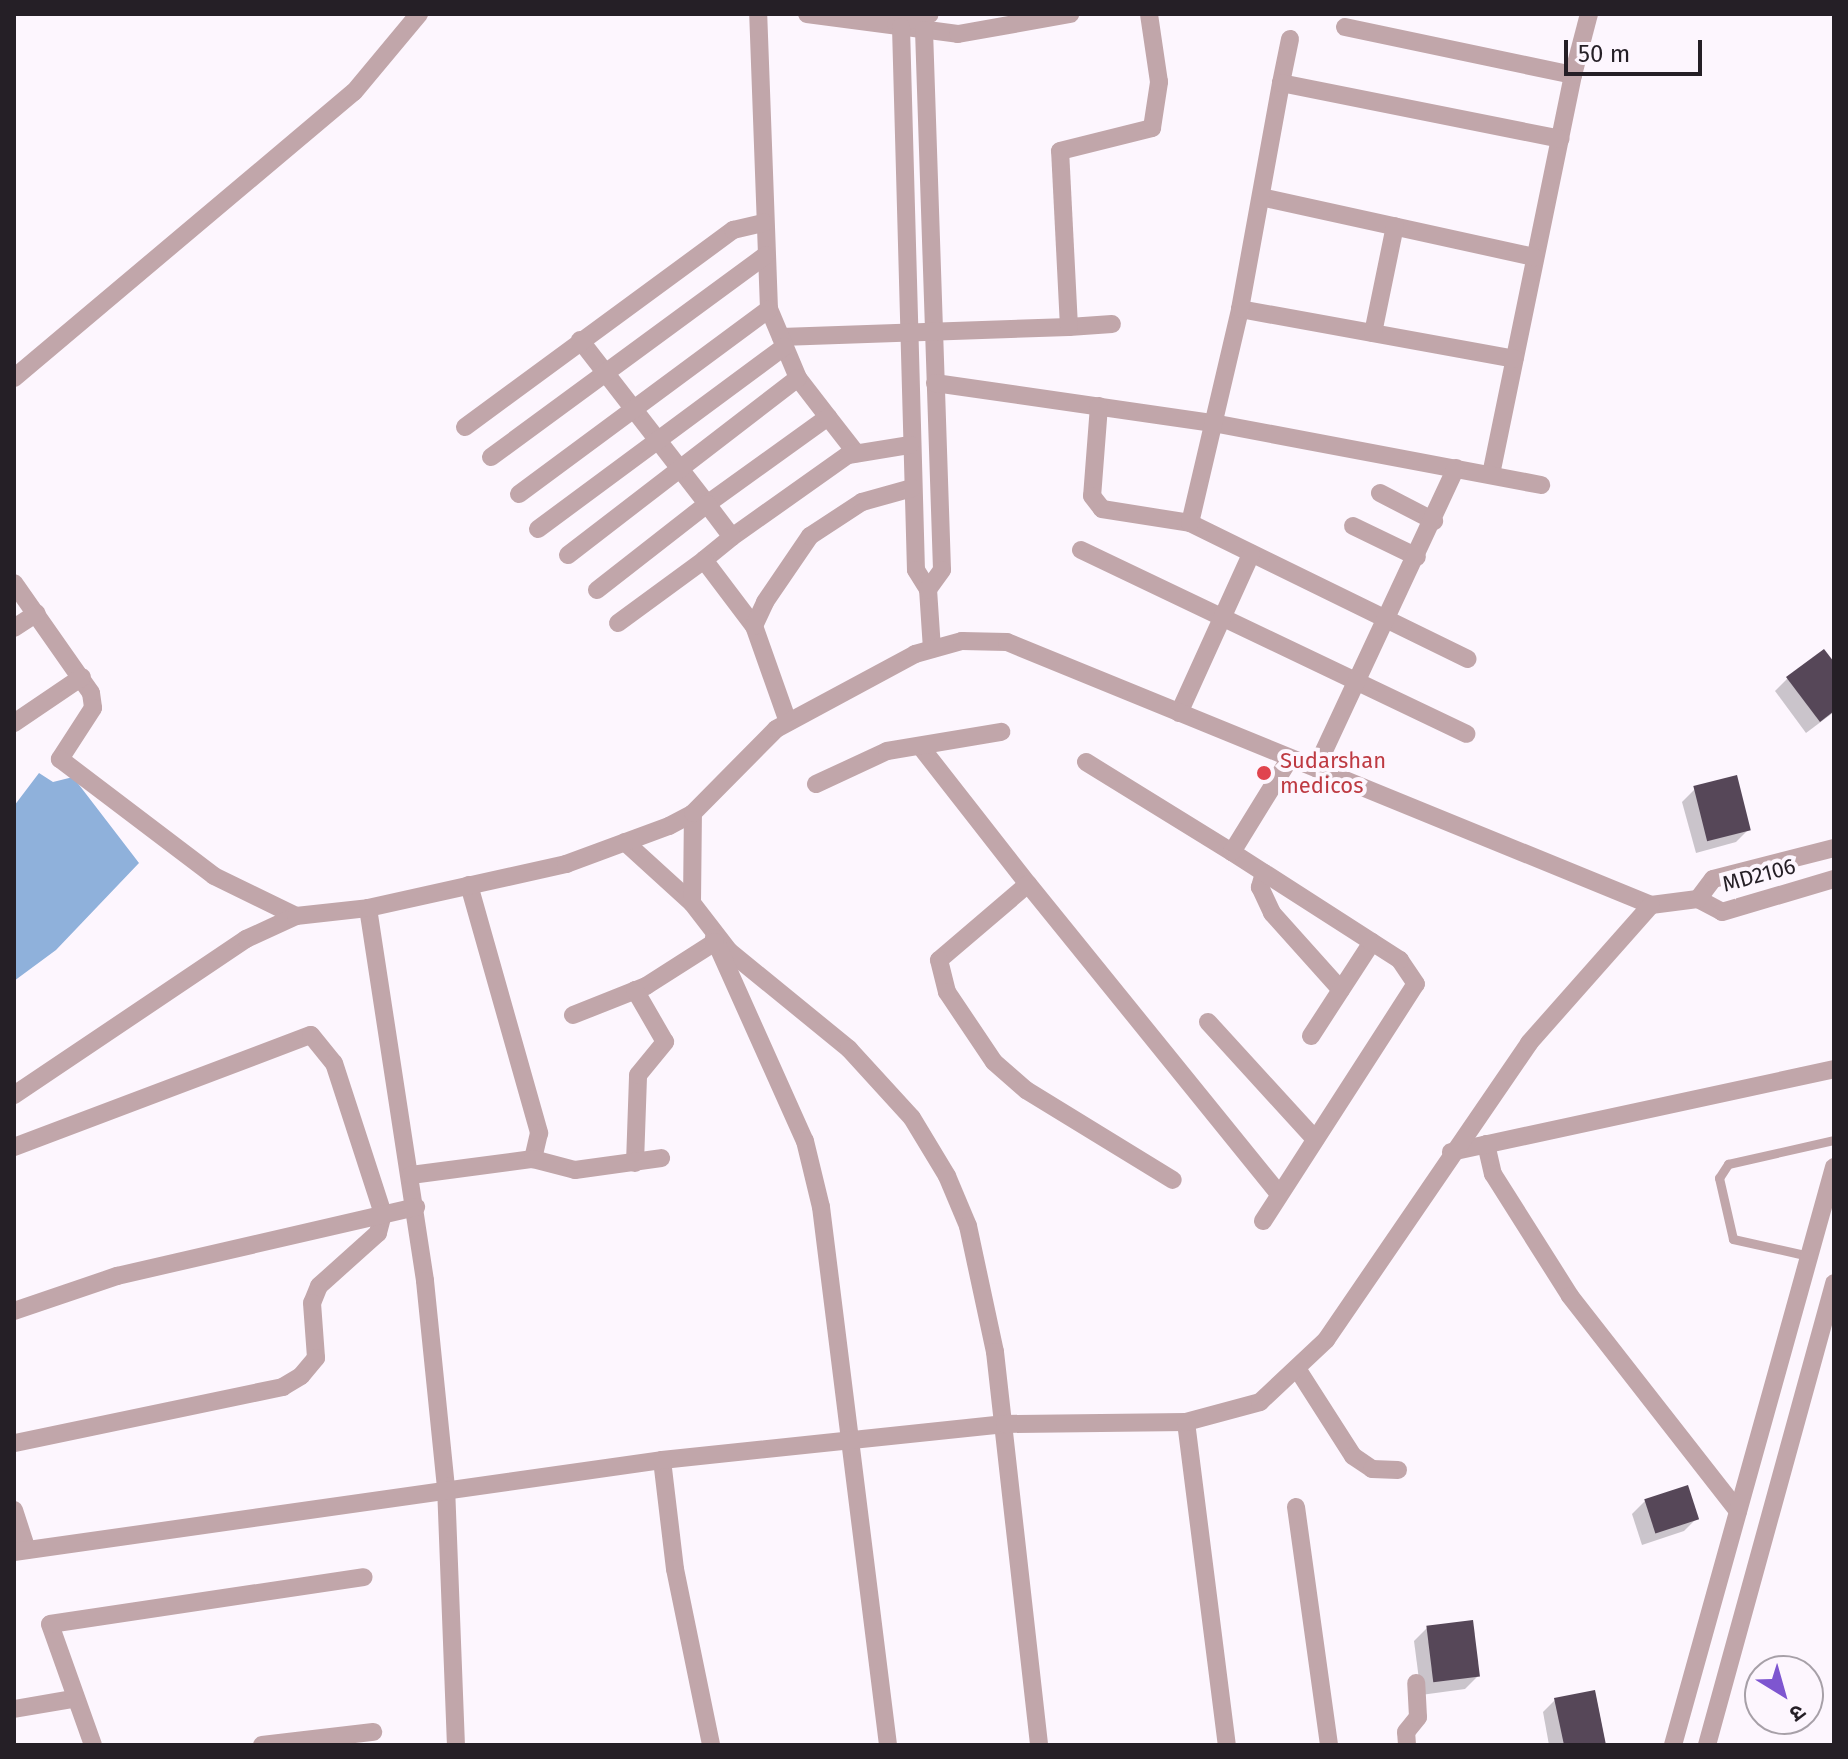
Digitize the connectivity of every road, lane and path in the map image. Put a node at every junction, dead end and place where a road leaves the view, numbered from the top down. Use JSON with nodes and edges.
{"nodes":[{"id":1,"x":419,"y":14,"type":"edge"},
{"id":2,"x":758,"y":14,"type":"edge"},
{"id":3,"x":807,"y":14,"type":"edge"},
{"id":4,"x":1070,"y":14,"type":"edge"},
{"id":5,"x":1149,"y":14,"type":"edge"},
{"id":6,"x":1589,"y":14,"type":"edge"},
{"id":7,"x":927,"y":22,"type":"edge"},
{"id":8,"x":897,"y":23,"type":"edge"},
{"id":9,"x":1345,"y":27,"type":"dead end"},
{"id":10,"x":1290,"y":39,"type":"dead end"},
{"id":11,"x":1573,"y":75,"type":"junction"},
{"id":12,"x":1281,"y":83,"type":"junction"},
{"id":13,"x":1560,"y":139,"type":"junction"},
{"id":14,"x":1261,"y":197,"type":"junction"},
{"id":15,"x":764,"y":223,"type":"junction"},
{"id":16,"x":1395,"y":226,"type":"junction"},
{"id":17,"x":766,"y":255,"type":"junction"},
{"id":18,"x":1535,"y":257,"type":"junction"},
{"id":19,"x":769,"y":309,"type":"junction"},
{"id":20,"x":1240,"y":309,"type":"junction"},
{"id":21,"x":1112,"y":324,"type":"dead end"},
{"id":22,"x":1069,"y":327,"type":"junction"},
{"id":23,"x":1373,"y":333,"type":"junction"},
{"id":24,"x":933,"y":336,"type":"junction"},
{"id":25,"x":907,"y":337,"type":"junction"},
{"id":26,"x":580,"y":340,"type":"junction"},
{"id":27,"x":783,"y":342,"type":"junction"},
{"id":28,"x":1514,"y":359,"type":"junction"},
{"id":29,"x":607,"y":374,"type":"junction"},
{"id":30,"x":14,"y":378,"type":"edge"},
{"id":31,"x":798,"y":378,"type":"junction"},
{"id":32,"x":935,"y":383,"type":"junction"},
{"id":33,"x":1099,"y":406,"type":"junction"},
{"id":34,"x":636,"y":409,"type":"junction"},
{"id":35,"x":828,"y":417,"type":"junction"},
{"id":36,"x":1213,"y":423,"type":"junction"},
{"id":37,"x":465,"y":427,"type":"dead end"},
{"id":38,"x":658,"y":439,"type":"junction"},
{"id":39,"x":910,"y":445,"type":"junction"},
{"id":40,"x":856,"y":453,"type":"junction"},
{"id":41,"x":491,"y":457,"type":"dead end"},
{"id":42,"x":1456,"y":468,"type":"junction"},
{"id":43,"x":680,"y":469,"type":"junction"},
{"id":44,"x":1491,"y":475,"type":"junction"},
{"id":45,"x":1541,"y":485,"type":"dead end"},
{"id":46,"x":912,"y":488,"type":"junction"},
{"id":47,"x":1380,"y":493,"type":"dead end"},
{"id":48,"x":519,"y":494,"type":"dead end"},
{"id":49,"x":707,"y":504,"type":"junction"},
{"id":50,"x":1434,"y":521,"type":"junction"},
{"id":51,"x":1190,"y":523,"type":"junction"},
{"id":52,"x":1353,"y":526,"type":"dead end"},
{"id":53,"x":538,"y":529,"type":"dead end"},
{"id":54,"x":732,"y":537,"type":"junction"},
{"id":55,"x":1081,"y":550,"type":"dead end"},
{"id":56,"x":1251,"y":554,"type":"junction"},
{"id":57,"x":568,"y":555,"type":"dead end"},
{"id":58,"x":1417,"y":557,"type":"junction"},
{"id":59,"x":704,"y":560,"type":"junction"},
{"id":60,"x":14,"y":583,"type":"edge"},
{"id":61,"x":928,"y":589,"type":"junction"},
{"id":62,"x":597,"y":590,"type":"dead end"},
{"id":63,"x":37,"y":613,"type":"junction"},
{"id":64,"x":1220,"y":619,"type":"junction"},
{"id":65,"x":1386,"y":621,"type":"junction"},
{"id":66,"x":618,"y":623,"type":"dead end"},
{"id":67,"x":754,"y":626,"type":"junction"},
{"id":68,"x":14,"y":628,"type":"edge"},
{"id":69,"x":932,"y":649,"type":"junction"},
{"id":70,"x":1468,"y":659,"type":"dead end"},
{"id":71,"x":82,"y":677,"type":"junction"},
{"id":72,"x":1356,"y":686,"type":"junction"},
{"id":73,"x":1179,"y":713,"type":"junction"},
{"id":74,"x":788,"y":722,"type":"junction"},
{"id":75,"x":14,"y":723,"type":"edge"},
{"id":76,"x":1001,"y":732,"type":"dead end"},
{"id":77,"x":1466,"y":734,"type":"dead end"},
{"id":78,"x":920,"y":746,"type":"junction"},
{"id":79,"x":1290,"y":758,"type":"junction"},
{"id":80,"x":1086,"y":762,"type":"dead end"},
{"id":81,"x":1316,"y":768,"type":"junction"},
{"id":82,"x":816,"y":784,"type":"dead end"},
{"id":83,"x":693,"y":813,"type":"junction"},
{"id":84,"x":625,"y":842,"type":"junction"},
{"id":85,"x":1834,"y":848,"type":"edge"},
{"id":86,"x":1232,"y":852,"type":"junction"},
{"id":87,"x":1264,"y":873,"type":"junction"},
{"id":88,"x":1834,"y":879,"type":"edge"},
{"id":89,"x":1028,"y":884,"type":"junction"},
{"id":90,"x":469,"y":885,"type":"junction"},
{"id":91,"x":1698,"y":899,"type":"junction"},
{"id":92,"x":692,"y":903,"type":"junction"},
{"id":93,"x":1651,"y":905,"type":"junction"},
{"id":94,"x":368,"y":908,"type":"junction"},
{"id":95,"x":296,"y":916,"type":"junction"},
{"id":96,"x":714,"y":936,"type":"junction"},
{"id":97,"x":1372,"y":942,"type":"junction"},
{"id":98,"x":635,"y":990,"type":"junction"},
{"id":99,"x":1341,"y":990,"type":"junction"},
{"id":100,"x":573,"y":1015,"type":"dead end"},
{"id":101,"x":1208,"y":1022,"type":"dead end"},
{"id":102,"x":1311,"y":1036,"type":"dead end"},
{"id":103,"x":1834,"y":1069,"type":"edge"},
{"id":104,"x":14,"y":1095,"type":"edge"},
{"id":105,"x":1315,"y":1139,"type":"junction"},
{"id":106,"x":1834,"y":1140,"type":"edge"},
{"id":107,"x":1486,"y":1144,"type":"junction"},
{"id":108,"x":14,"y":1147,"type":"edge"},
{"id":109,"x":1451,"y":1152,"type":"junction"},
{"id":110,"x":661,"y":1158,"type":"dead end"},
{"id":111,"x":533,"y":1159,"type":"junction"},
{"id":112,"x":635,"y":1163,"type":"junction"},
{"id":113,"x":1834,"y":1167,"type":"edge"},
{"id":114,"x":411,"y":1175,"type":"junction"},
{"id":115,"x":1173,"y":1180,"type":"dead end"},
{"id":116,"x":1278,"y":1193,"type":"junction"},
{"id":117,"x":416,"y":1207,"type":"junction"},
{"id":118,"x":383,"y":1214,"type":"junction"},
{"id":119,"x":1263,"y":1221,"type":"dead end"},
{"id":120,"x":1809,"y":1256,"type":"junction"},
{"id":121,"x":1834,"y":1283,"type":"edge"},
{"id":122,"x":14,"y":1311,"type":"edge"},
{"id":123,"x":1298,"y":1370,"type":"junction"},
{"id":124,"x":1186,"y":1422,"type":"junction"},
{"id":125,"x":1005,"y":1424,"type":"junction"},
{"id":126,"x":848,"y":1440,"type":"junction"},
{"id":127,"x":14,"y":1443,"type":"edge"},
{"id":128,"x":662,"y":1460,"type":"junction"},
{"id":129,"x":1398,"y":1470,"type":"dead end"},
{"id":130,"x":446,"y":1486,"type":"junction"},
{"id":131,"x":1296,"y":1507,"type":"dead end"},
{"id":132,"x":14,"y":1510,"type":"edge"},
{"id":133,"x":1738,"y":1511,"type":"junction"},
{"id":134,"x":20,"y":1551,"type":"edge"},
{"id":135,"x":363,"y":1577,"type":"dead end"},
{"id":136,"x":1416,"y":1683,"type":"dead end"},
{"id":137,"x":73,"y":1699,"type":"junction"},
{"id":138,"x":14,"y":1709,"type":"edge"},
{"id":139,"x":373,"y":1732,"type":"dead end"},
{"id":140,"x":93,"y":1745,"type":"edge"},
{"id":141,"x":262,"y":1745,"type":"edge"},
{"id":142,"x":456,"y":1745,"type":"edge"},
{"id":143,"x":711,"y":1745,"type":"edge"},
{"id":144,"x":888,"y":1745,"type":"edge"},
{"id":145,"x":1039,"y":1745,"type":"edge"},
{"id":146,"x":1227,"y":1745,"type":"edge"},
{"id":147,"x":1329,"y":1745,"type":"edge"},
{"id":148,"x":1407,"y":1745,"type":"edge"},
{"id":149,"x":1673,"y":1745,"type":"edge"},
{"id":150,"x":1707,"y":1745,"type":"edge"}],
"edges":[{"from":1,"to":30,"type":"street"},
{"from":2,"to":15,"type":"street"},
{"from":3,"to":8,"type":"street"},
{"from":4,"to":7,"type":"street"},
{"from":5,"to":22,"type":"street"},
{"from":6,"to":11,"type":"street"},
{"from":7,"to":8,"type":"street"},
{"from":7,"to":24,"type":"street"},
{"from":8,"to":25,"type":"street"},
{"from":9,"to":11,"type":"street"},
{"from":10,"to":12,"type":"street"},
{"from":11,"to":13,"type":"street"},
{"from":12,"to":13,"type":"street"},
{"from":12,"to":14,"type":"street"},
{"from":13,"to":18,"type":"street"},
{"from":14,"to":16,"type":"street"},
{"from":14,"to":20,"type":"street"},
{"from":15,"to":17,"type":"street"},
{"from":15,"to":26,"type":"street"},
{"from":16,"to":18,"type":"street"},
{"from":16,"to":23,"type":"street"},
{"from":17,"to":19,"type":"street"},
{"from":17,"to":29,"type":"street"},
{"from":18,"to":28,"type":"street"},
{"from":19,"to":27,"type":"street"},
{"from":19,"to":34,"type":"street"},
{"from":20,"to":23,"type":"street"},
{"from":20,"to":36,"type":"street"},
{"from":21,"to":22,"type":"street"},
{"from":22,"to":24,"type":"street"},
{"from":23,"to":28,"type":"street"},
{"from":24,"to":25,"type":"street"},
{"from":24,"to":32,"type":"street"},
{"from":25,"to":27,"type":"street"},
{"from":25,"to":39,"type":"street"},
{"from":26,"to":29,"type":"street"},
{"from":26,"to":37,"type":"street"},
{"from":27,"to":31,"type":"street"},
{"from":27,"to":38,"type":"street"},
{"from":28,"to":44,"type":"street"},
{"from":29,"to":34,"type":"street"},
{"from":29,"to":41,"type":"street"},
{"from":31,"to":35,"type":"street"},
{"from":31,"to":43,"type":"street"},
{"from":32,"to":33,"type":"street"},
{"from":32,"to":61,"type":"street"},
{"from":33,"to":36,"type":"street"},
{"from":33,"to":51,"type":"street"},
{"from":34,"to":38,"type":"street"},
{"from":34,"to":48,"type":"street"},
{"from":35,"to":40,"type":"street"},
{"from":35,"to":49,"type":"street"},
{"from":36,"to":42,"type":"street"},
{"from":36,"to":51,"type":"street"},
{"from":38,"to":43,"type":"street"},
{"from":38,"to":53,"type":"street"},
{"from":39,"to":40,"type":"street"},
{"from":39,"to":46,"type":"street"},
{"from":40,"to":54,"type":"street"},
{"from":42,"to":44,"type":"street"},
{"from":42,"to":50,"type":"street"},
{"from":43,"to":49,"type":"street"},
{"from":43,"to":57,"type":"street"},
{"from":44,"to":45,"type":"street"},
{"from":46,"to":61,"type":"street"},
{"from":46,"to":67,"type":"street"},
{"from":47,"to":50,"type":"street"},
{"from":49,"to":54,"type":"street"},
{"from":49,"to":62,"type":"street"},
{"from":50,"to":58,"type":"street"},
{"from":51,"to":56,"type":"street"},
{"from":52,"to":58,"type":"street"},
{"from":54,"to":59,"type":"street"},
{"from":55,"to":64,"type":"street"},
{"from":56,"to":64,"type":"street"},
{"from":56,"to":65,"type":"street"},
{"from":58,"to":65,"type":"street"},
{"from":59,"to":66,"type":"street"},
{"from":59,"to":67,"type":"street"},
{"from":60,"to":63,"type":"street"},
{"from":61,"to":69,"type":"street"},
{"from":63,"to":68,"type":"street"},
{"from":63,"to":71,"type":"street"},
{"from":64,"to":72,"type":"street"},
{"from":64,"to":73,"type":"street"},
{"from":65,"to":70,"type":"street"},
{"from":65,"to":72,"type":"street"},
{"from":67,"to":74,"type":"street"},
{"from":69,"to":73,"type":"street","number":"MD2106"},
{"from":69,"to":74,"type":"street","number":"MD2106"},
{"from":71,"to":75,"type":"street"},
{"from":71,"to":95,"type":"street"},
{"from":72,"to":77,"type":"street"},
{"from":72,"to":81,"type":"street"},
{"from":73,"to":79,"type":"street","number":"MD2106"},
{"from":74,"to":83,"type":"street","number":"MD2106"},
{"from":76,"to":78,"type":"street"},
{"from":78,"to":82,"type":"street"},
{"from":78,"to":89,"type":"street"},
{"from":79,"to":81,"type":"street","number":"MD2106"},
{"from":79,"to":86,"type":"street"},
{"from":80,"to":86,"type":"street"},
{"from":81,"to":93,"type":"street","number":"MD2106"},
{"from":83,"to":84,"type":"street","number":"MD2106"},
{"from":83,"to":92,"type":"street"},
{"from":84,"to":90,"type":"street","number":"MD2106"},
{"from":84,"to":92,"type":"street"},
{"from":85,"to":91,"type":"street","number":"MD2106"},
{"from":86,"to":87,"type":"street"},
{"from":87,"to":97,"type":"street"},
{"from":87,"to":99,"type":"street"},
{"from":88,"to":91,"type":"street","name":"MD2106"},
{"from":89,"to":115,"type":"street"},
{"from":89,"to":116,"type":"street"},
{"from":90,"to":94,"type":"street","number":"MD2106"},
{"from":90,"to":111,"type":"street"},
{"from":91,"to":93,"type":"street","number":"MD2106"},
{"from":92,"to":96,"type":"street"},
{"from":93,"to":109,"type":"street"},
{"from":94,"to":95,"type":"street","number":"MD2106"},
{"from":94,"to":114,"type":"street"},
{"from":95,"to":104,"type":"street","number":"MD2106"},
{"from":96,"to":98,"type":"street"},
{"from":96,"to":125,"type":"street"},
{"from":96,"to":126,"type":"street"},
{"from":97,"to":99,"type":"street"},
{"from":97,"to":105,"type":"street"},
{"from":98,"to":100,"type":"street"},
{"from":98,"to":112,"type":"street"},
{"from":99,"to":102,"type":"street"},
{"from":101,"to":105,"type":"street"},
{"from":103,"to":107,"type":"street"},
{"from":105,"to":116,"type":"street"},
{"from":106,"to":120,"type":"lane"},
{"from":107,"to":109,"type":"street"},
{"from":107,"to":133,"type":"street"},
{"from":108,"to":118,"type":"street"},
{"from":109,"to":123,"type":"street"},
{"from":110,"to":112,"type":"street"},
{"from":111,"to":112,"type":"street"},
{"from":111,"to":114,"type":"street"},
{"from":113,"to":120,"type":"street"},
{"from":114,"to":117,"type":"street"},
{"from":116,"to":119,"type":"street"},
{"from":117,"to":118,"type":"street"},
{"from":117,"to":130,"type":"street"},
{"from":118,"to":122,"type":"street"},
{"from":118,"to":127,"type":"street"},
{"from":120,"to":133,"type":"street"},
{"from":121,"to":150,"type":"street"},
{"from":123,"to":124,"type":"street"},
{"from":123,"to":129,"type":"street"},
{"from":124,"to":125,"type":"street"},
{"from":124,"to":146,"type":"street"},
{"from":125,"to":126,"type":"street"},
{"from":125,"to":145,"type":"street"},
{"from":126,"to":128,"type":"street"},
{"from":126,"to":144,"type":"street"},
{"from":128,"to":130,"type":"street"},
{"from":128,"to":143,"type":"street"},
{"from":130,"to":134,"type":"street"},
{"from":130,"to":142,"type":"street"},
{"from":131,"to":147,"type":"street"},
{"from":132,"to":134,"type":"street"},
{"from":133,"to":149,"type":"street"},
{"from":135,"to":137,"type":"street"},
{"from":136,"to":148,"type":"street"},
{"from":137,"to":138,"type":"street"},
{"from":137,"to":140,"type":"street"},
{"from":139,"to":141,"type":"street"}]}
